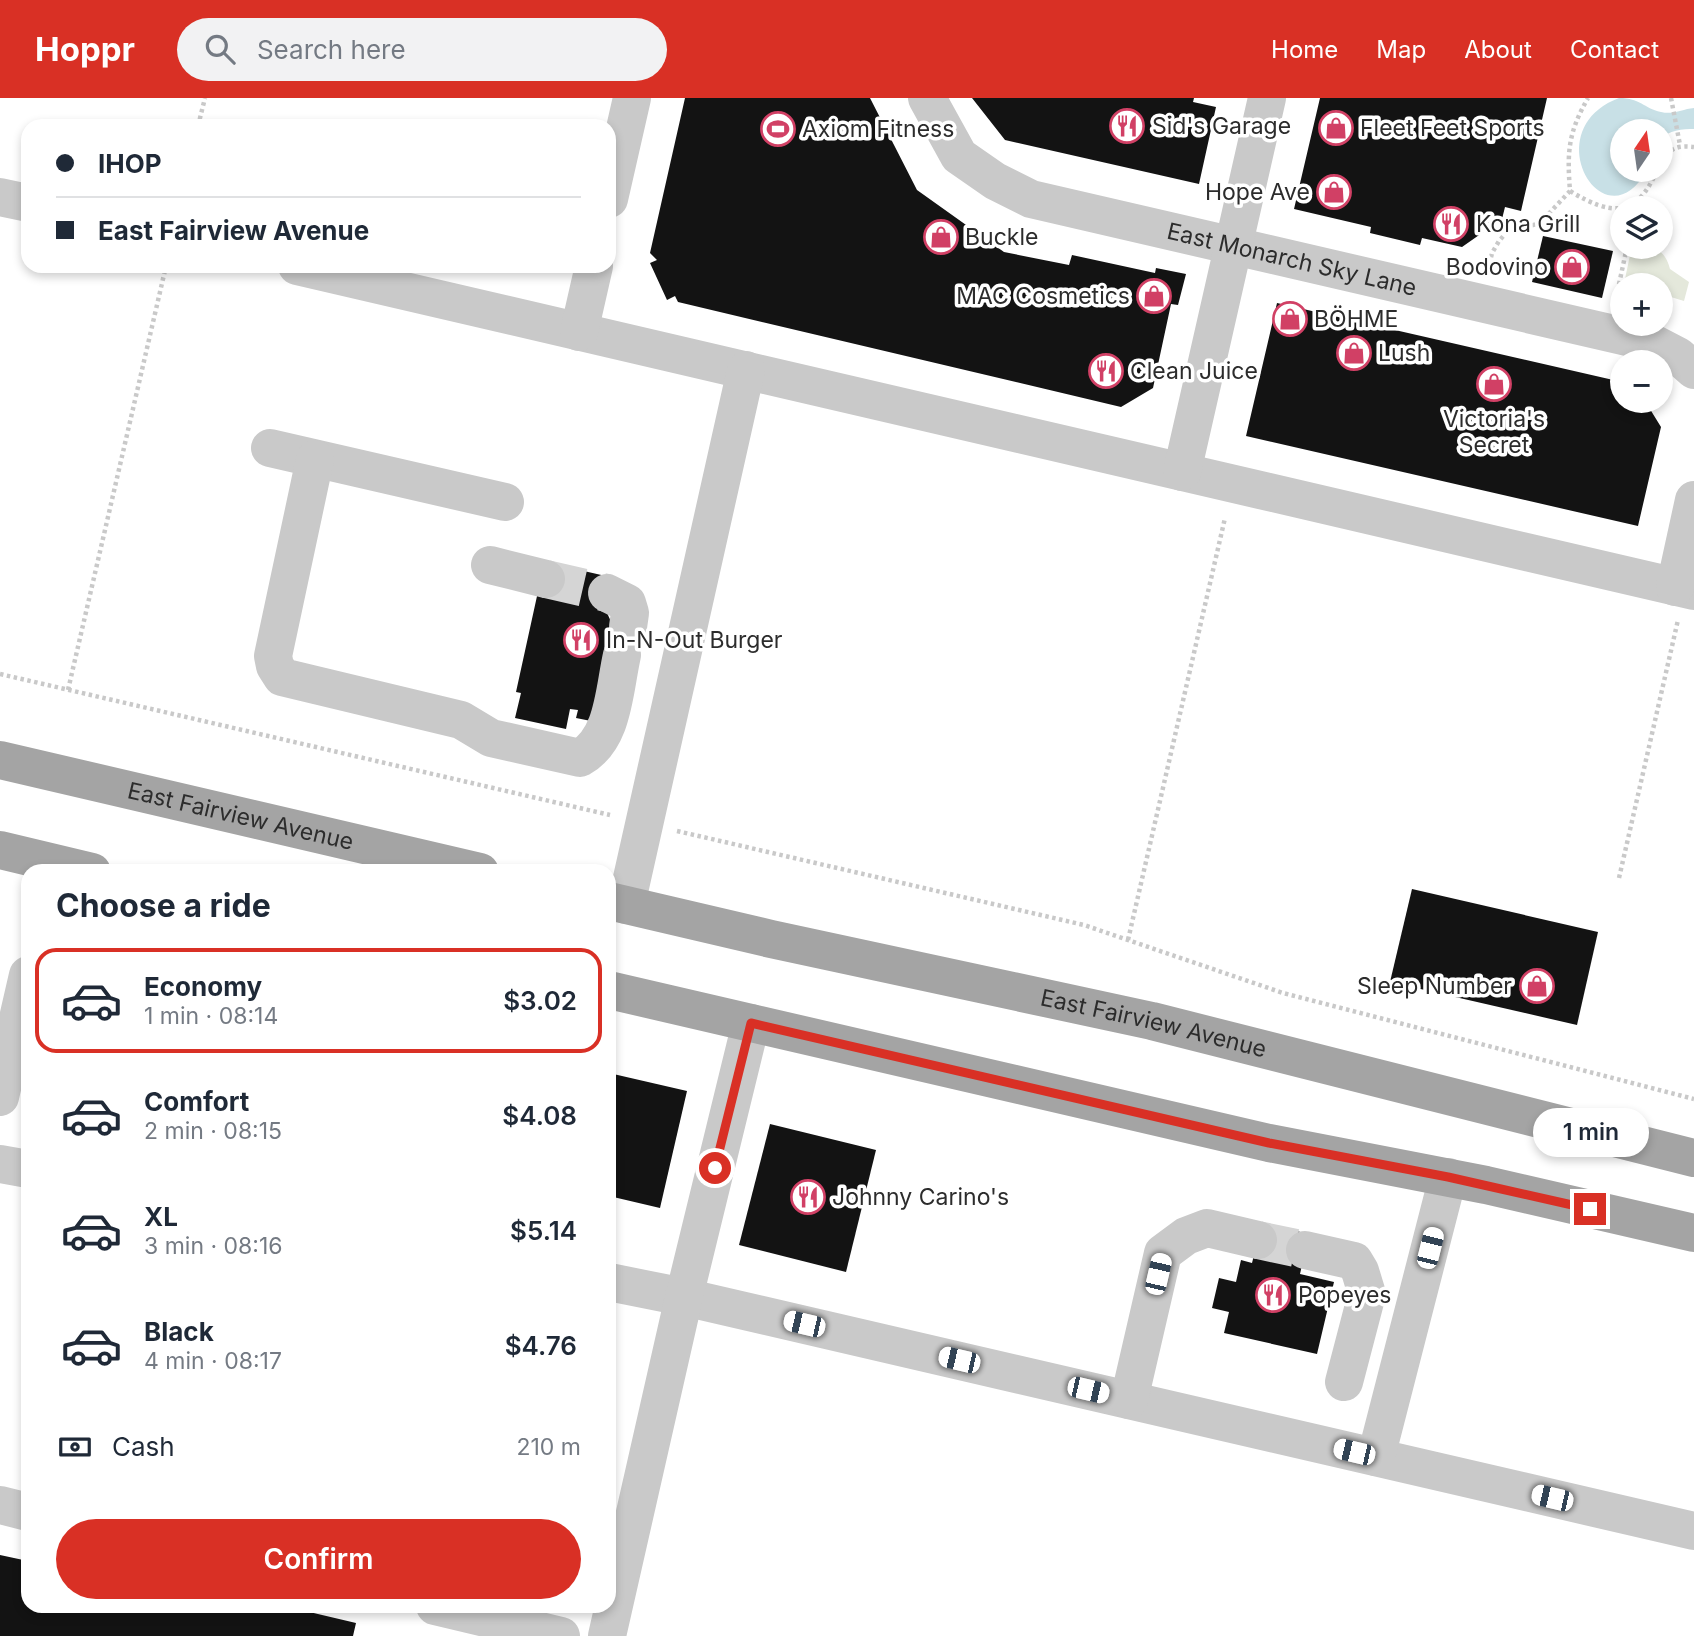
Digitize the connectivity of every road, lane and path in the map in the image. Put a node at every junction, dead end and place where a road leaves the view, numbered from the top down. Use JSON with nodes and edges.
{"nodes":[{"id":1,"x":205,"y":98,"type":"edge"},
{"id":2,"x":632,"y":98,"type":"edge"},
{"id":3,"x":926,"y":98,"type":"edge"},
{"id":4,"x":1267,"y":98,"type":"edge"},
{"id":5,"x":1588,"y":98,"type":"edge"},
{"id":6,"x":1671,"y":98,"type":"edge"},
{"id":7,"x":200,"y":119,"type":"edge"},
{"id":8,"x":1681,"y":145,"type":"junction"},
{"id":9,"x":1673,"y":148,"type":"edge"},
{"id":10,"x":1694,"y":148,"type":"edge"},
{"id":11,"x":616,"y":168,"type":"edge"},
{"id":12,"x":1570,"y":191,"type":"junction"},
{"id":13,"x":0,"y":197,"type":"edge"},
{"id":14,"x":21,"y":202,"type":"edge"},
{"id":15,"x":1610,"y":208,"type":"edge"},
{"id":16,"x":1233,"y":246,"type":"junction"},
{"id":17,"x":164,"y":273,"type":"edge"},
{"id":18,"x":327,"y":273,"type":"edge"},
{"id":19,"x":592,"y":273,"type":"edge"},
{"id":20,"x":1485,"y":282,"type":"dead end"},
{"id":21,"x":579,"y":332,"type":"junction"},
{"id":22,"x":746,"y":370,"type":"junction"},
{"id":23,"x":1694,"y":370,"type":"edge"},
{"id":24,"x":270,"y":448,"type":"dead end"},
{"id":25,"x":315,"y":459,"type":"junction"},
{"id":26,"x":1182,"y":472,"type":"junction"},
{"id":27,"x":1233,"y":484,"type":"junction"},
{"id":28,"x":1694,"y":499,"type":"edge"},
{"id":29,"x":505,"y":502,"type":"dead end"},
{"id":30,"x":490,"y":565,"type":"dead end"},
{"id":31,"x":546,"y":579,"type":"tunnel mouth"},
{"id":32,"x":1686,"y":589,"type":"edge"},
{"id":33,"x":607,"y":593,"type":"tunnel mouth"},
{"id":34,"x":0,"y":674,"type":"edge"},
{"id":35,"x":68,"y":690,"type":"junction"},
{"id":36,"x":0,"y":760,"type":"edge"},
{"id":37,"x":644,"y":823,"type":"junction"},
{"id":38,"x":0,"y":850,"type":"edge"},
{"id":39,"x":43,"y":864,"type":"edge"},
{"id":40,"x":446,"y":864,"type":"edge"},
{"id":41,"x":1619,"y":878,"type":"dead end"},
{"id":42,"x":617,"y":903,"type":"edge"},
{"id":43,"x":1128,"y":940,"type":"junction"},
{"id":44,"x":616,"y":992,"type":"edge"},
{"id":45,"x":21,"y":1006,"type":"edge"},
{"id":46,"x":751,"y":1023,"type":"junction"},
{"id":47,"x":0,"y":1097,"type":"edge"},
{"id":48,"x":1694,"y":1099,"type":"edge"},
{"id":49,"x":1694,"y":1158,"type":"edge"},
{"id":50,"x":0,"y":1164,"type":"edge"},
{"id":51,"x":21,"y":1168,"type":"edge"},
{"id":52,"x":1448,"y":1177,"type":"junction"},
{"id":53,"x":1694,"y":1233,"type":"edge"},
{"id":54,"x":1258,"y":1240,"type":"tunnel mouth"},
{"id":55,"x":1305,"y":1250,"type":"tunnel mouth"},
{"id":56,"x":616,"y":1283,"type":"edge"},
{"id":57,"x":684,"y":1297,"type":"junction"},
{"id":58,"x":1344,"y":1382,"type":"dead end"},
{"id":59,"x":1129,"y":1400,"type":"junction"},
{"id":60,"x":1376,"y":1457,"type":"junction"},
{"id":61,"x":0,"y":1506,"type":"edge"},
{"id":62,"x":21,"y":1510,"type":"edge"},
{"id":63,"x":1694,"y":1531,"type":"edge"},
{"id":64,"x":616,"y":1596,"type":"edge"},
{"id":65,"x":464,"y":1613,"type":"edge"},
{"id":66,"x":612,"y":1613,"type":"edge"},
{"id":67,"x":561,"y":1636,"type":"edge"},
{"id":68,"x":607,"y":1636,"type":"edge"}],
"edges":[{"from":1,"to":7,"type":"path"},
{"from":2,"to":11,"type":"street"},
{"from":3,"to":16,"type":"street","name":"East Monarch Sky Lane"},
{"from":4,"to":16,"type":"street"},
{"from":5,"to":12,"type":"path"},
{"from":6,"to":8,"type":"path"},
{"from":8,"to":9,"type":"path"},
{"from":8,"to":10,"type":"path"},
{"from":12,"to":15,"type":"path"},
{"from":12,"to":20,"type":"path"},
{"from":13,"to":14,"type":"street"},
{"from":16,"to":23,"type":"street","name":"East Monarch Sky Lane"},
{"from":16,"to":26,"type":"street"},
{"from":17,"to":35,"type":"path"},
{"from":18,"to":21,"type":"street"},
{"from":19,"to":21,"type":"street"},
{"from":21,"to":22,"type":"street"},
{"from":22,"to":26,"type":"street"},
{"from":22,"to":37,"type":"street"},
{"from":24,"to":25,"type":"street"},
{"from":25,"to":29,"type":"street"},
{"from":25,"to":33,"type":"street"},
{"from":26,"to":27,"type":"street"},
{"from":27,"to":32,"type":"street"},
{"from":27,"to":43,"type":"path"},
{"from":28,"to":32,"type":"street"},
{"from":30,"to":31,"type":"street"},
{"from":32,"to":41,"type":"path"},
{"from":34,"to":35,"type":"path"},
{"from":35,"to":37,"type":"path"},
{"from":36,"to":40,"type":"main road","name":"East Fairview Avenue"},
{"from":37,"to":42,"type":"street"},
{"from":37,"to":43,"type":"path"},
{"from":38,"to":39,"type":"main road"},
{"from":42,"to":49,"type":"main road","name":"East Fairview Avenue"},
{"from":43,"to":48,"type":"path"},
{"from":44,"to":46,"type":"main road"},
{"from":45,"to":47,"type":"street"},
{"from":46,"to":52,"type":"main road"},
{"from":46,"to":57,"type":"street"},
{"from":50,"to":51,"type":"street"},
{"from":52,"to":53,"type":"main road"},
{"from":52,"to":60,"type":"street"},
{"from":54,"to":59,"type":"street"},
{"from":55,"to":58,"type":"street"},
{"from":56,"to":57,"type":"street"},
{"from":57,"to":59,"type":"street"},
{"from":57,"to":64,"type":"street"},
{"from":59,"to":60,"type":"street"},
{"from":60,"to":63,"type":"street"},
{"from":61,"to":62,"type":"street"},
{"from":65,"to":67,"type":"street"},
{"from":66,"to":68,"type":"street"}]}
